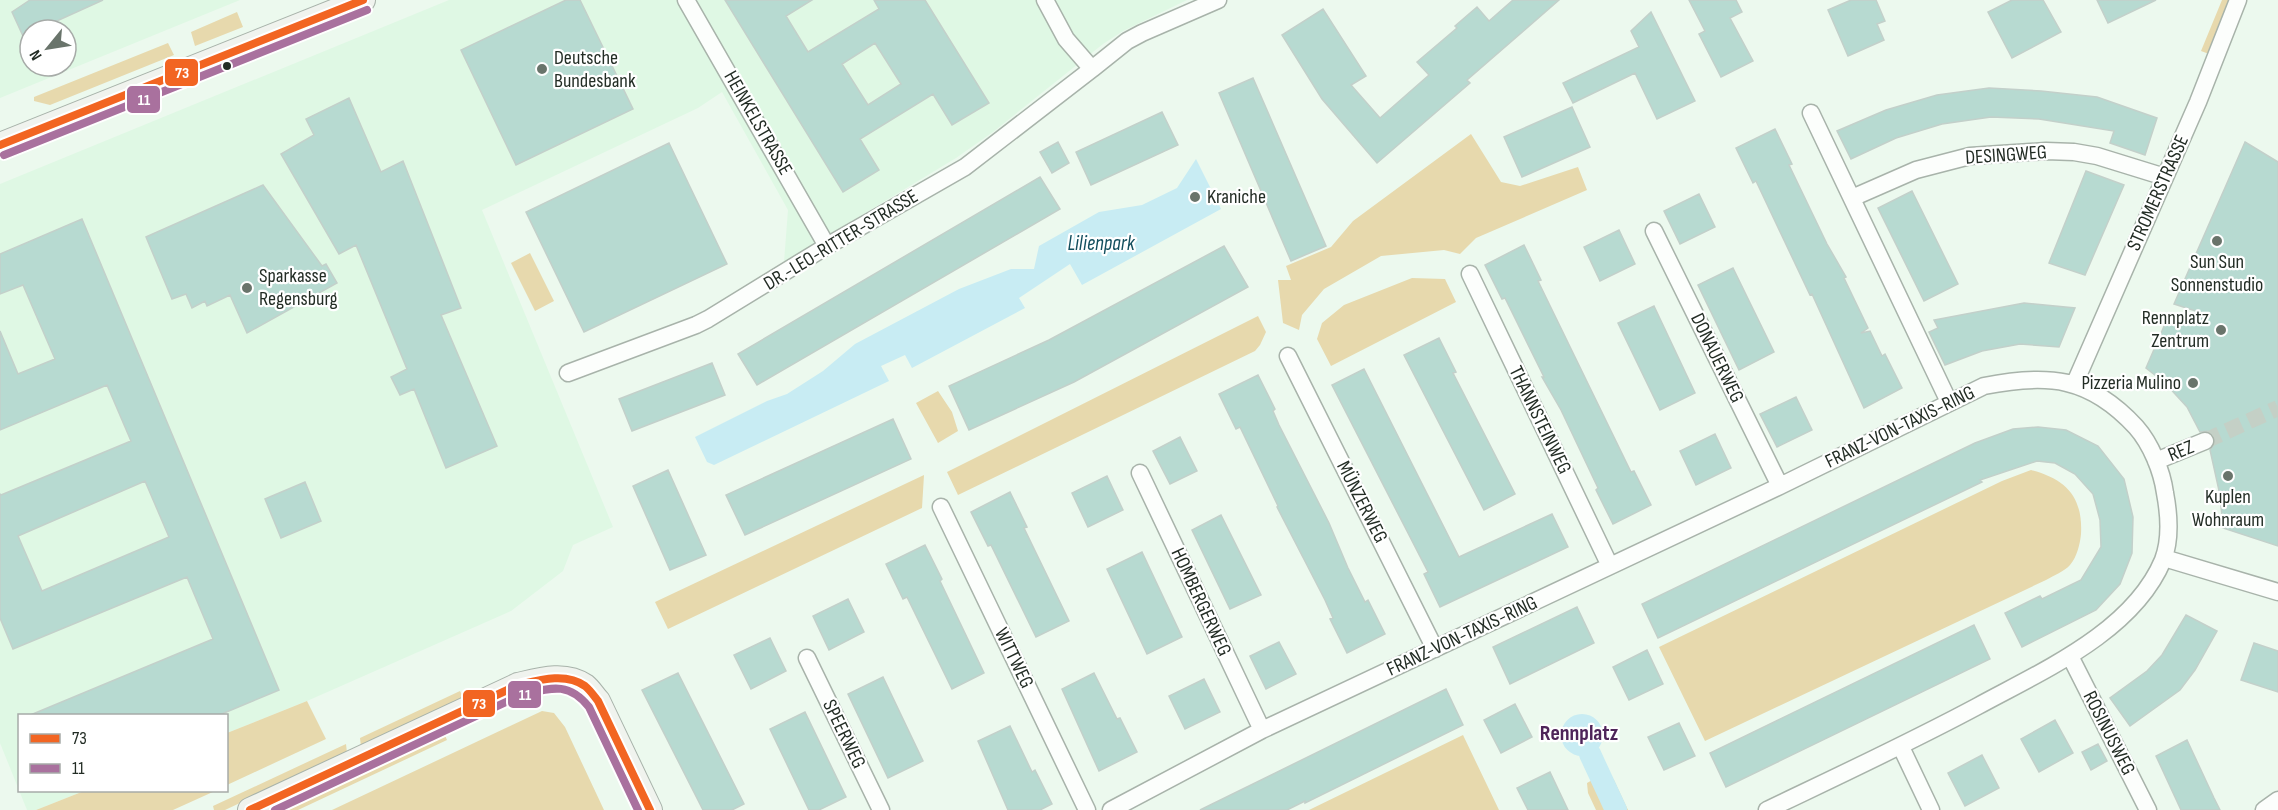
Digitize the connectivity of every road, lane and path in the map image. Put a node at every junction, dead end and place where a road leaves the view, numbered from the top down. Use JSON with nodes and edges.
{"nodes":[{"id":1,"x":363,"y":0,"type":"edge"},
{"id":2,"x":686,"y":0,"type":"edge"},
{"id":3,"x":1045,"y":0,"type":"edge"},
{"id":4,"x":2238,"y":0,"type":"edge"},
{"id":5,"x":1215,"y":2,"type":"edge"},
{"id":6,"x":1092,"y":69,"type":"junction"},
{"id":7,"x":1811,"y":113,"type":"dead end"},
{"id":8,"x":0,"y":144,"type":"edge"},
{"id":9,"x":2164,"y":177,"type":"junction"},
{"id":10,"x":1852,"y":198,"type":"junction"},
{"id":11,"x":1654,"y":231,"type":"dead end"},
{"id":12,"x":827,"y":246,"type":"junction"},
{"id":13,"x":1470,"y":274,"type":"dead end"},
{"id":14,"x":1288,"y":356,"type":"dead end"},
{"id":15,"x":568,"y":373,"type":"dead end"},
{"id":16,"x":2074,"y":385,"type":"junction"},
{"id":17,"x":1949,"y":402,"type":"junction"},
{"id":18,"x":2205,"y":441,"type":"tunnel mouth"},
{"id":19,"x":2156,"y":461,"type":"junction"},
{"id":20,"x":1140,"y":473,"type":"dead end"},
{"id":21,"x":1780,"y":486,"type":"junction"},
{"id":22,"x":941,"y":507,"type":"dead end"},
{"id":23,"x":2164,"y":558,"type":"junction"},
{"id":24,"x":1610,"y":566,"type":"junction"},
{"id":25,"x":2278,"y":592,"type":"edge"},
{"id":26,"x":1435,"y":649,"type":"junction"},
{"id":27,"x":2070,"y":656,"type":"junction"},
{"id":28,"x":807,"y":658,"type":"dead end"},
{"id":29,"x":1262,"y":730,"type":"junction"},
{"id":30,"x":1901,"y":747,"type":"junction"},
{"id":31,"x":2278,"y":800,"type":"edge"},
{"id":32,"x":250,"y":810,"type":"edge"},
{"id":33,"x":650,"y":810,"type":"edge"},
{"id":34,"x":881,"y":810,"type":"edge"},
{"id":35,"x":1088,"y":810,"type":"edge"},
{"id":36,"x":1111,"y":810,"type":"edge"},
{"id":37,"x":1767,"y":810,"type":"edge"},
{"id":38,"x":1931,"y":810,"type":"edge"},
{"id":39,"x":2148,"y":810,"type":"edge"},
{"id":40,"x":2264,"y":810,"type":"edge"}],
"edges":[{"from":1,"to":8,"type":"street"},
{"from":2,"to":12,"type":"street","name":"HEINKELSTRASSE"},
{"from":3,"to":6,"type":"street"},
{"from":4,"to":9,"type":"street","name":"STROMERSTRASSE"},
{"from":5,"to":6,"type":"street","name":"DR.-LEO-RITTER-STRASSE"},
{"from":6,"to":12,"type":"street","name":"DR.-LEO-RITTER-STRASSE"},
{"from":7,"to":10,"type":"street"},
{"from":9,"to":10,"type":"street","name":"DESINGWEG"},
{"from":9,"to":16,"type":"street","name":"STROMERSTRASSE"},
{"from":10,"to":17,"type":"street"},
{"from":11,"to":21,"type":"street","name":"DONAUERWEG"},
{"from":12,"to":15,"type":"street","name":"DR.-LEO-RITTER-STRASSE"},
{"from":13,"to":24,"type":"street","name":"THANNSTEINWEG"},
{"from":14,"to":26,"type":"street","name":"MÜNZERWEG"},
{"from":16,"to":17,"type":"street","name":"FRANZ-VON-TAXIS-RING"},
{"from":16,"to":19,"type":"street","name":"FRANZ-VON-TAXIS-RING"},
{"from":17,"to":21,"type":"street","name":"FRANZ-VON-TAXIS-RING"},
{"from":18,"to":19,"type":"street","name":"REZ"},
{"from":19,"to":23,"type":"street","name":"FRANZ-VON-TAXIS-RING"},
{"from":20,"to":29,"type":"street","name":"HOMBERGERWEG"},
{"from":21,"to":24,"type":"street","name":"FRANZ-VON-TAXIS-RING"},
{"from":22,"to":35,"type":"street","name":"WITTWEG"},
{"from":23,"to":25,"type":"street"},
{"from":23,"to":27,"type":"street","name":"FRANZ-VON-TAXIS-RING"},
{"from":24,"to":26,"type":"street","name":"FRANZ-VON-TAXIS-RING"},
{"from":26,"to":29,"type":"street","name":"FRANZ-VON-TAXIS-RING"},
{"from":27,"to":30,"type":"street","name":"FRANZ-VON-TAXIS-RING"},
{"from":27,"to":39,"type":"street","name":"ROSINUSWEG"},
{"from":28,"to":34,"type":"street","name":"SPEERWEG"},
{"from":29,"to":36,"type":"street","name":"FRANZ-VON-TAXIS-RING"},
{"from":30,"to":37,"type":"street","name":"FRANZ-VON-TAXIS-RING"},
{"from":30,"to":38,"type":"street"},
{"from":31,"to":40,"type":"street"},
{"from":32,"to":33,"type":"street"}]}
